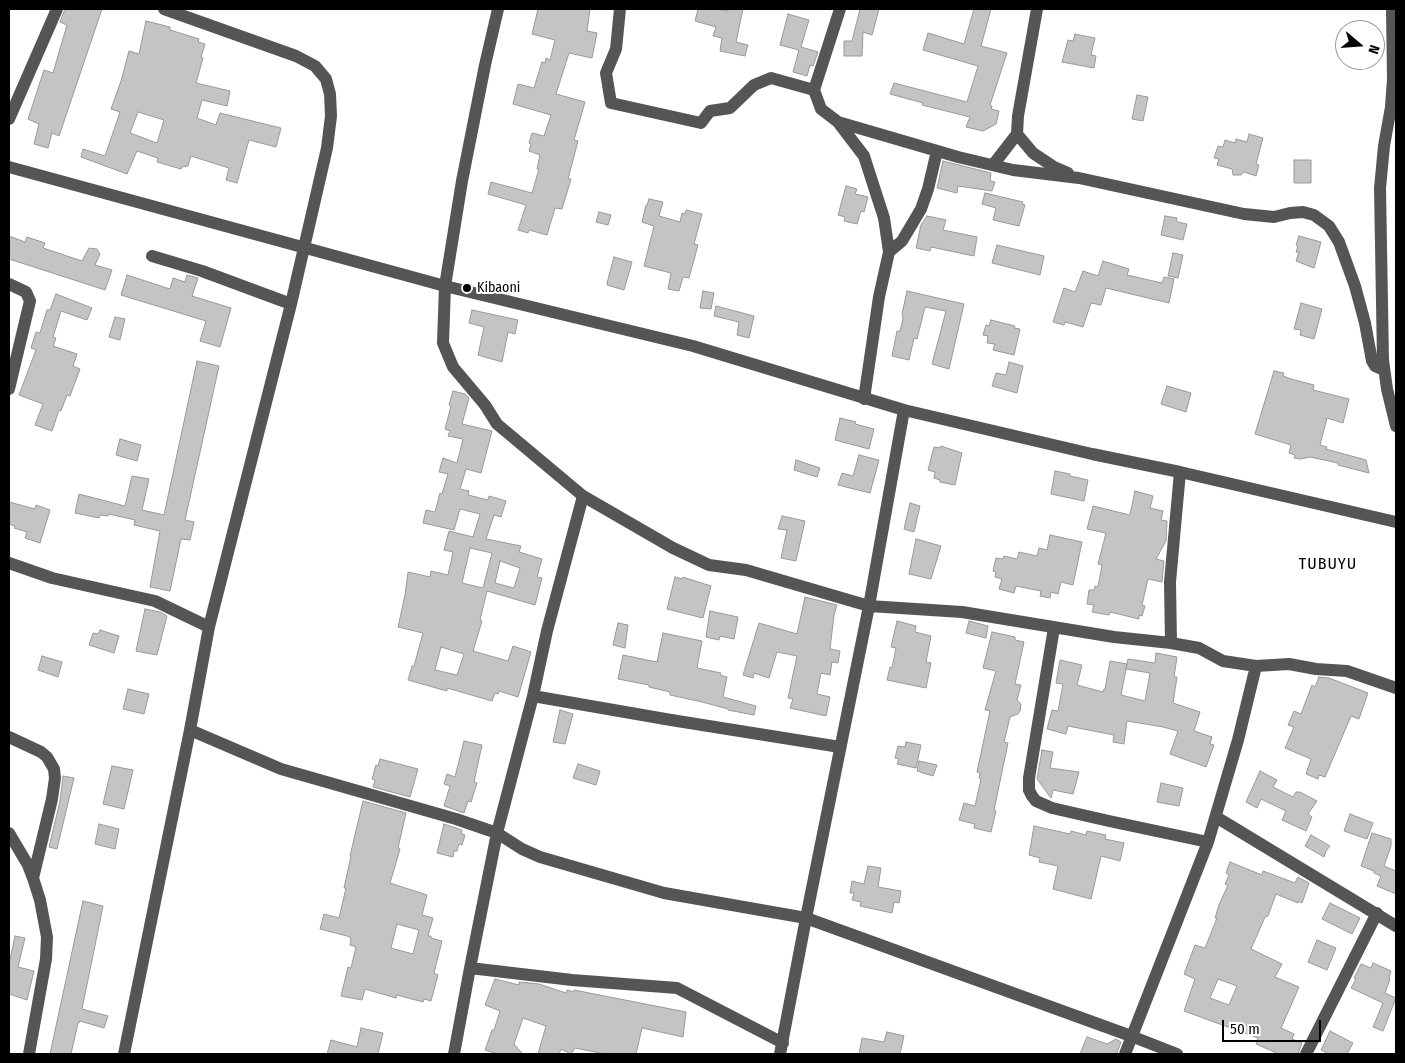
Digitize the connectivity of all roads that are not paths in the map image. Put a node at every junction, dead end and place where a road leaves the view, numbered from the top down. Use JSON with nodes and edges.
{"nodes":[{"id":1,"x":57,"y":9,"type":"edge"},
{"id":2,"x":164,"y":9,"type":"edge"},
{"id":3,"x":498,"y":9,"type":"edge"},
{"id":4,"x":620,"y":9,"type":"edge"},
{"id":5,"x":840,"y":9,"type":"edge"},
{"id":6,"x":1037,"y":9,"type":"edge"},
{"id":7,"x":1392,"y":9,"type":"edge"},
{"id":8,"x":814,"y":90,"type":"junction"},
{"id":9,"x":9,"y":120,"type":"edge"},
{"id":10,"x":838,"y":122,"type":"junction"},
{"id":11,"x":1017,"y":134,"type":"junction"},
{"id":12,"x":937,"y":151,"type":"junction"},
{"id":13,"x":993,"y":165,"type":"junction"},
{"id":14,"x":9,"y":167,"type":"edge"},
{"id":15,"x":1079,"y":178,"type":"junction"},
{"id":16,"x":303,"y":248,"type":"junction"},
{"id":17,"x":889,"y":252,"type":"junction"},
{"id":18,"x":152,"y":256,"type":"dead end"},
{"id":19,"x":9,"y":284,"type":"edge"},
{"id":20,"x":445,"y":286,"type":"junction"},
{"id":21,"x":291,"y":304,"type":"junction"},
{"id":22,"x":1384,"y":370,"type":"junction"},
{"id":23,"x":9,"y":389,"type":"edge"},
{"id":24,"x":864,"y":399,"type":"junction"},
{"id":25,"x":904,"y":410,"type":"junction"},
{"id":26,"x":1396,"y":426,"type":"edge"},
{"id":27,"x":1180,"y":472,"type":"junction"},
{"id":28,"x":583,"y":496,"type":"junction"},
{"id":29,"x":1396,"y":522,"type":"edge"},
{"id":30,"x":9,"y":563,"type":"edge"},
{"id":31,"x":869,"y":606,"type":"junction"},
{"id":32,"x":209,"y":627,"type":"junction"},
{"id":33,"x":1054,"y":628,"type":"junction"},
{"id":34,"x":1171,"y":643,"type":"junction"},
{"id":35,"x":1256,"y":666,"type":"junction"},
{"id":36,"x":1396,"y":688,"type":"edge"},
{"id":37,"x":533,"y":696,"type":"junction"},
{"id":38,"x":190,"y":730,"type":"junction"},
{"id":39,"x":9,"y":737,"type":"edge"},
{"id":40,"x":840,"y":746,"type":"junction"},
{"id":41,"x":1216,"y":817,"type":"junction"},
{"id":42,"x":497,"y":832,"type":"junction"},
{"id":43,"x":9,"y":833,"type":"edge"},
{"id":44,"x":1208,"y":842,"type":"junction"},
{"id":45,"x":33,"y":878,"type":"junction"},
{"id":46,"x":1377,"y":913,"type":"junction"},
{"id":47,"x":806,"y":918,"type":"junction"},
{"id":48,"x":1396,"y":926,"type":"edge"},
{"id":49,"x":470,"y":968,"type":"junction"},
{"id":50,"x":1131,"y":1036,"type":"junction"},
{"id":51,"x":782,"y":1048,"type":"edge"},
{"id":52,"x":29,"y":1054,"type":"edge"},
{"id":53,"x":124,"y":1054,"type":"edge"},
{"id":54,"x":454,"y":1054,"type":"edge"},
{"id":55,"x":1125,"y":1054,"type":"edge"},
{"id":56,"x":1177,"y":1054,"type":"edge"},
{"id":57,"x":1306,"y":1054,"type":"edge"}],
"edges":[{"from":1,"to":9,"type":"street"},
{"from":2,"to":16,"type":"street"},
{"from":3,"to":20,"type":"street"},
{"from":4,"to":8,"type":"street"},
{"from":5,"to":8,"type":"street"},
{"from":6,"to":11,"type":"street"},
{"from":7,"to":22,"type":"street"},
{"from":8,"to":10,"type":"street"},
{"from":10,"to":12,"type":"street"},
{"from":10,"to":17,"type":"street"},
{"from":11,"to":13,"type":"street"},
{"from":11,"to":15,"type":"street"},
{"from":12,"to":13,"type":"street"},
{"from":12,"to":17,"type":"street"},
{"from":13,"to":15,"type":"street"},
{"from":14,"to":16,"type":"street"},
{"from":15,"to":22,"type":"street"},
{"from":16,"to":20,"type":"street"},
{"from":16,"to":21,"type":"street"},
{"from":17,"to":24,"type":"street"},
{"from":18,"to":21,"type":"street"},
{"from":19,"to":23,"type":"street"},
{"from":20,"to":24,"type":"street"},
{"from":20,"to":28,"type":"street"},
{"from":21,"to":32,"type":"street"},
{"from":22,"to":26,"type":"street"},
{"from":24,"to":25,"type":"street"},
{"from":25,"to":27,"type":"street"},
{"from":25,"to":31,"type":"street"},
{"from":27,"to":29,"type":"street"},
{"from":27,"to":34,"type":"street"},
{"from":28,"to":31,"type":"street"},
{"from":28,"to":37,"type":"street"},
{"from":30,"to":32,"type":"street"},
{"from":31,"to":33,"type":"street"},
{"from":31,"to":40,"type":"street"},
{"from":32,"to":38,"type":"street"},
{"from":33,"to":34,"type":"street"},
{"from":33,"to":44,"type":"street"},
{"from":34,"to":35,"type":"street"},
{"from":35,"to":36,"type":"street"},
{"from":35,"to":41,"type":"street"},
{"from":37,"to":40,"type":"street"},
{"from":37,"to":42,"type":"street"},
{"from":38,"to":42,"type":"street"},
{"from":38,"to":53,"type":"street"},
{"from":39,"to":45,"type":"street"},
{"from":40,"to":47,"type":"street"},
{"from":41,"to":44,"type":"street"},
{"from":41,"to":46,"type":"street"},
{"from":42,"to":47,"type":"street"},
{"from":42,"to":49,"type":"street"},
{"from":43,"to":45,"type":"street"},
{"from":44,"to":50,"type":"street"},
{"from":45,"to":52,"type":"street"},
{"from":46,"to":48,"type":"street"},
{"from":46,"to":57,"type":"street"},
{"from":47,"to":50,"type":"street"},
{"from":47,"to":51,"type":"street"},
{"from":49,"to":51,"type":"street"},
{"from":49,"to":54,"type":"street"},
{"from":50,"to":55,"type":"street"},
{"from":50,"to":56,"type":"street"}]}
